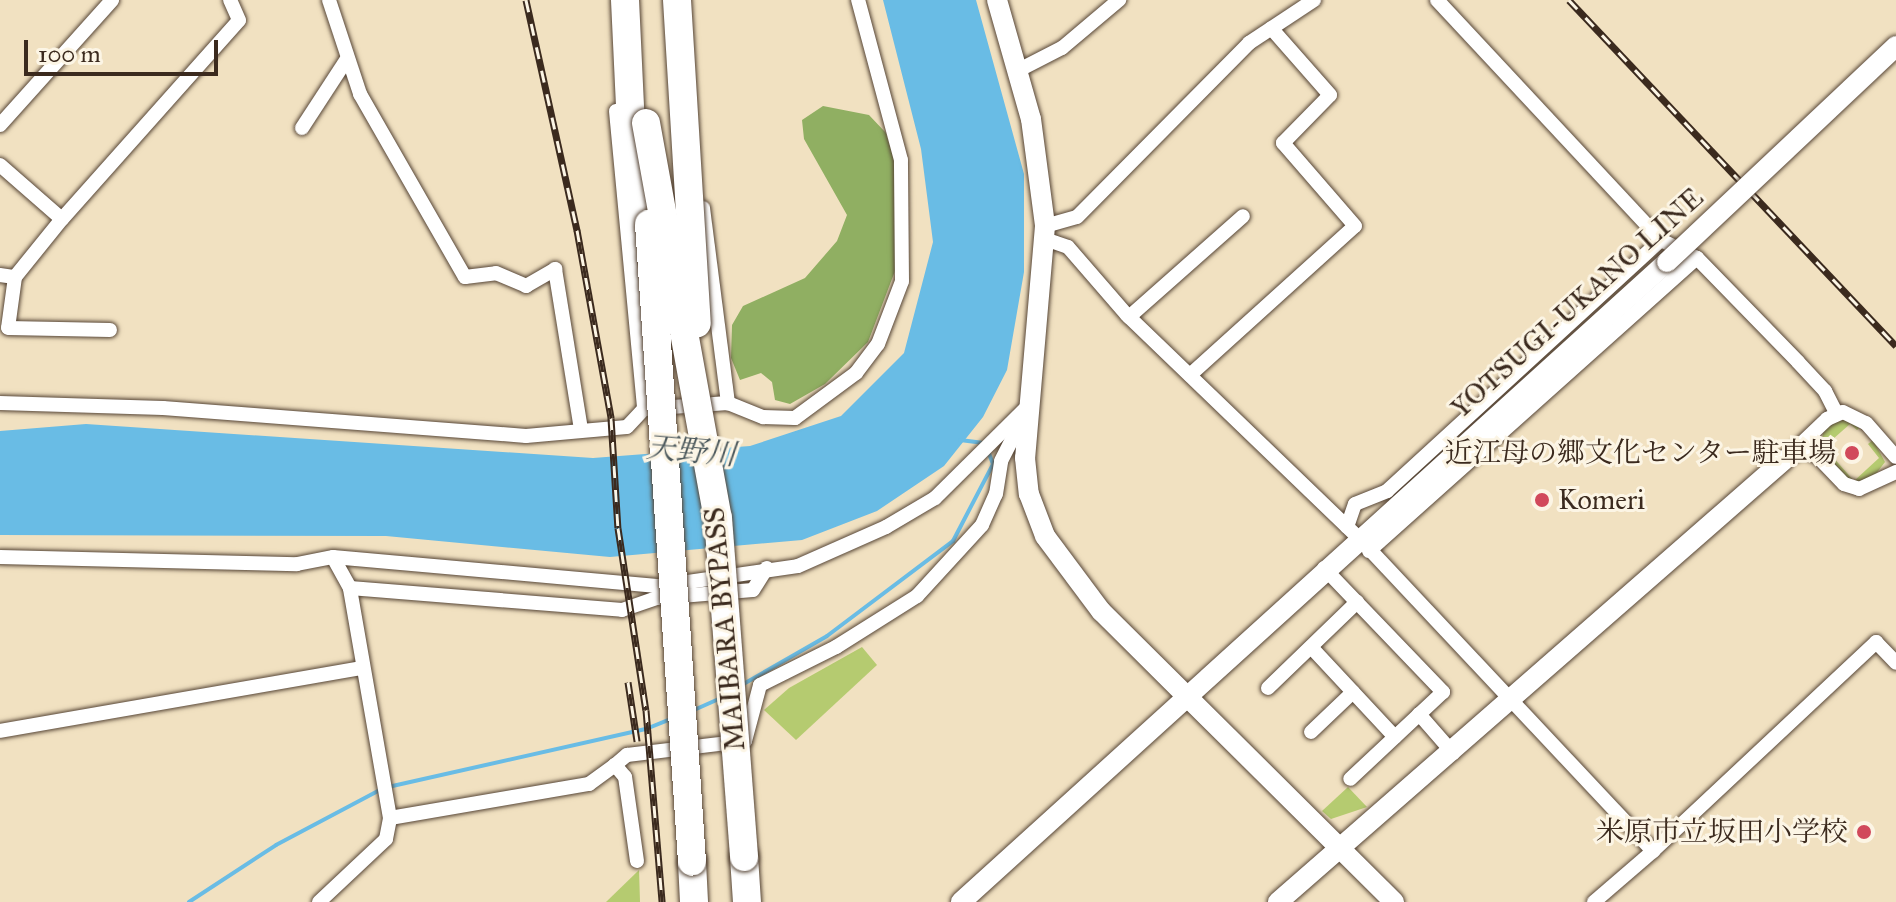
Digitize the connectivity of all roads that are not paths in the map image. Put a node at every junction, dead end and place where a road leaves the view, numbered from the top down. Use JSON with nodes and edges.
{"nodes":[{"id":1,"x":112,"y":0,"type":"edge"},
{"id":2,"x":230,"y":0,"type":"edge"},
{"id":3,"x":329,"y":0,"type":"edge"},
{"id":4,"x":612,"y":0,"type":"edge"},
{"id":5,"x":625,"y":0,"type":"edge"},
{"id":6,"x":640,"y":0,"type":"edge"},
{"id":7,"x":677,"y":0,"type":"edge"},
{"id":8,"x":688,"y":0,"type":"edge"},
{"id":9,"x":858,"y":0,"type":"edge"},
{"id":10,"x":997,"y":0,"type":"edge"},
{"id":11,"x":1119,"y":0,"type":"edge"},
{"id":12,"x":1314,"y":0,"type":"edge"},
{"id":13,"x":1437,"y":0,"type":"edge"},
{"id":14,"x":1271,"y":28,"type":"junction"},
{"id":15,"x":1896,"y":46,"type":"edge"},
{"id":16,"x":347,"y":59,"type":"junction"},
{"id":17,"x":1015,"y":72,"type":"junction"},
{"id":18,"x":646,"y":123,"type":"junction"},
{"id":19,"x":0,"y":125,"type":"edge"},
{"id":20,"x":302,"y":128,"type":"dead end"},
{"id":21,"x":0,"y":165,"type":"edge"},
{"id":22,"x":1243,"y":216,"type":"dead end"},
{"id":23,"x":62,"y":219,"type":"junction"},
{"id":24,"x":1045,"y":232,"type":"junction"},
{"id":25,"x":1661,"y":240,"type":"junction"},
{"id":26,"x":1697,"y":258,"type":"junction"},
{"id":27,"x":651,"y":274,"type":"junction"},
{"id":28,"x":7,"y":276,"type":"edge"},
{"id":29,"x":1129,"y":317,"type":"junction"},
{"id":30,"x":110,"y":330,"type":"dead end"},
{"id":31,"x":1190,"y":375,"type":"junction"},
{"id":32,"x":0,"y":403,"type":"edge"},
{"id":33,"x":728,"y":403,"type":"junction"},
{"id":34,"x":1029,"y":405,"type":"junction"},
{"id":35,"x":644,"y":409,"type":"junction"},
{"id":36,"x":1836,"y":413,"type":"junction"},
{"id":37,"x":1819,"y":428,"type":"junction"},
{"id":38,"x":581,"y":429,"type":"junction"},
{"id":39,"x":706,"y":437,"type":"junction"},
{"id":40,"x":1884,"y":445,"type":"junction"},
{"id":41,"x":1817,"y":456,"type":"junction"},
{"id":42,"x":1896,"y":457,"type":"edge"},
{"id":43,"x":1784,"y":460,"type":"junction"},
{"id":44,"x":1890,"y":474,"type":"edge"},
{"id":45,"x":1358,"y":539,"type":"junction"},
{"id":46,"x":0,"y":557,"type":"edge"},
{"id":47,"x":333,"y":557,"type":"junction"},
{"id":48,"x":767,"y":568,"type":"junction"},
{"id":49,"x":1324,"y":568,"type":"junction"},
{"id":50,"x":350,"y":588,"type":"junction"},
{"id":51,"x":1357,"y":602,"type":"junction"},
{"id":52,"x":1311,"y":647,"type":"junction"},
{"id":53,"x":1896,"y":663,"type":"edge"},
{"id":54,"x":360,"y":668,"type":"junction"},
{"id":55,"x":1268,"y":688,"type":"dead end"},
{"id":56,"x":1353,"y":692,"type":"junction"},
{"id":57,"x":1185,"y":695,"type":"junction"},
{"id":58,"x":1511,"y":702,"type":"junction"},
{"id":59,"x":1419,"y":714,"type":"junction"},
{"id":60,"x":0,"y":731,"type":"edge"},
{"id":61,"x":1311,"y":732,"type":"dead end"},
{"id":62,"x":1395,"y":737,"type":"junction"},
{"id":63,"x":745,"y":741,"type":"junction"},
{"id":64,"x":670,"y":749,"type":"junction"},
{"id":65,"x":1453,"y":753,"type":"junction"},
{"id":66,"x":615,"y":765,"type":"junction"},
{"id":67,"x":1350,"y":779,"type":"dead end"},
{"id":68,"x":390,"y":818,"type":"junction"},
{"id":69,"x":1339,"y":847,"type":"junction"},
{"id":70,"x":1653,"y":851,"type":"junction"},
{"id":71,"x":637,"y":861,"type":"dead end"},
{"id":72,"x":319,"y":902,"type":"edge"},
{"id":73,"x":683,"y":902,"type":"edge"},
{"id":74,"x":694,"y":902,"type":"edge"},
{"id":75,"x":747,"y":902,"type":"edge"},
{"id":76,"x":759,"y":902,"type":"edge"},
{"id":77,"x":961,"y":902,"type":"edge"},
{"id":78,"x":1278,"y":902,"type":"edge"},
{"id":79,"x":1394,"y":902,"type":"edge"},
{"id":80,"x":1594,"y":902,"type":"edge"}],
"edges":[{"from":1,"to":19,"type":"street"},
{"from":2,"to":23,"type":"street"},
{"from":3,"to":16,"type":"street"},
{"from":4,"to":35,"type":"street"},
{"from":5,"to":27,"type":"highway","bridge":true},
{"from":6,"to":18,"type":"highway","name":"MAIBARA BYPASS"},
{"from":7,"to":39,"type":"highway","bridge":true},
{"from":8,"to":33,"type":"street"},
{"from":9,"to":33,"type":"street"},
{"from":10,"to":17,"type":"main road"},
{"from":11,"to":17,"type":"street"},
{"from":12,"to":14,"type":"street"},
{"from":13,"to":25,"type":"street"},
{"from":14,"to":24,"type":"street"},
{"from":14,"to":31,"type":"street"},
{"from":15,"to":45,"type":"main road","name":"YOTSUGI-UKANO LINE","bridge":true},
{"from":16,"to":20,"type":"street"},
{"from":16,"to":38,"type":"street"},
{"from":17,"to":24,"type":"main road"},
{"from":18,"to":27,"type":"highway","name":"MAIBARA BYPASS","bridge":true},
{"from":18,"to":39,"type":"highway","name":"MAIBARA BYPASS","bridge":true},
{"from":21,"to":23,"type":"street"},
{"from":22,"to":29,"type":"street"},
{"from":23,"to":28,"type":"street"},
{"from":24,"to":29,"type":"street"},
{"from":24,"to":34,"type":"main road"},
{"from":25,"to":26,"type":"street"},
{"from":25,"to":45,"type":"street"},
{"from":26,"to":36,"type":"street"},
{"from":26,"to":45,"type":"street"},
{"from":27,"to":74,"type":"highway","name":"MAIBARA BYPASS","bridge":true},
{"from":28,"to":30,"type":"street"},
{"from":29,"to":31,"type":"street"},
{"from":31,"to":45,"type":"street"},
{"from":32,"to":38,"type":"street"},
{"from":33,"to":35,"type":"street"},
{"from":34,"to":48,"type":"street"},
{"from":34,"to":57,"type":"main road"},
{"from":34,"to":63,"type":"street"},
{"from":35,"to":38,"type":"street"},
{"from":36,"to":37,"type":"street"},
{"from":36,"to":40,"type":"street"},
{"from":37,"to":41,"type":"street"},
{"from":37,"to":43,"type":"street"},
{"from":39,"to":75,"type":"highway","name":"MAIBARA BYPASS","bridge":true},
{"from":40,"to":42,"type":"street"},
{"from":40,"to":44,"type":"street"},
{"from":41,"to":43,"type":"street"},
{"from":41,"to":44,"type":"street"},
{"from":43,"to":58,"type":"main road"},
{"from":45,"to":49,"type":"main road","name":"YOTSUGI-UKANO LINE"},
{"from":45,"to":58,"type":"street"},
{"from":46,"to":47,"type":"street"},
{"from":47,"to":48,"type":"street"},
{"from":47,"to":50,"type":"street"},
{"from":48,"to":50,"type":"street"},
{"from":49,"to":51,"type":"street"},
{"from":49,"to":57,"type":"main road","name":"YOTSUGI-UKANO LINE"},
{"from":50,"to":54,"type":"street"},
{"from":51,"to":52,"type":"street"},
{"from":51,"to":59,"type":"street"},
{"from":52,"to":55,"type":"street"},
{"from":52,"to":56,"type":"street"},
{"from":53,"to":70,"type":"street"},
{"from":54,"to":60,"type":"street"},
{"from":54,"to":68,"type":"street"},
{"from":56,"to":61,"type":"street"},
{"from":56,"to":62,"type":"street"},
{"from":57,"to":69,"type":"main road"},
{"from":57,"to":77,"type":"main road","name":"YOTSUGI-UKANO LINE"},
{"from":58,"to":65,"type":"main road"},
{"from":58,"to":70,"type":"street"},
{"from":59,"to":62,"type":"street"},
{"from":59,"to":65,"type":"street"},
{"from":62,"to":67,"type":"street"},
{"from":63,"to":64,"type":"street"},
{"from":63,"to":76,"type":"street"},
{"from":64,"to":66,"type":"street"},
{"from":64,"to":73,"type":"street"},
{"from":65,"to":69,"type":"main road"},
{"from":66,"to":68,"type":"street"},
{"from":66,"to":71,"type":"street"},
{"from":68,"to":72,"type":"street"},
{"from":69,"to":78,"type":"main road"},
{"from":69,"to":79,"type":"main road"},
{"from":70,"to":80,"type":"street"}]}
